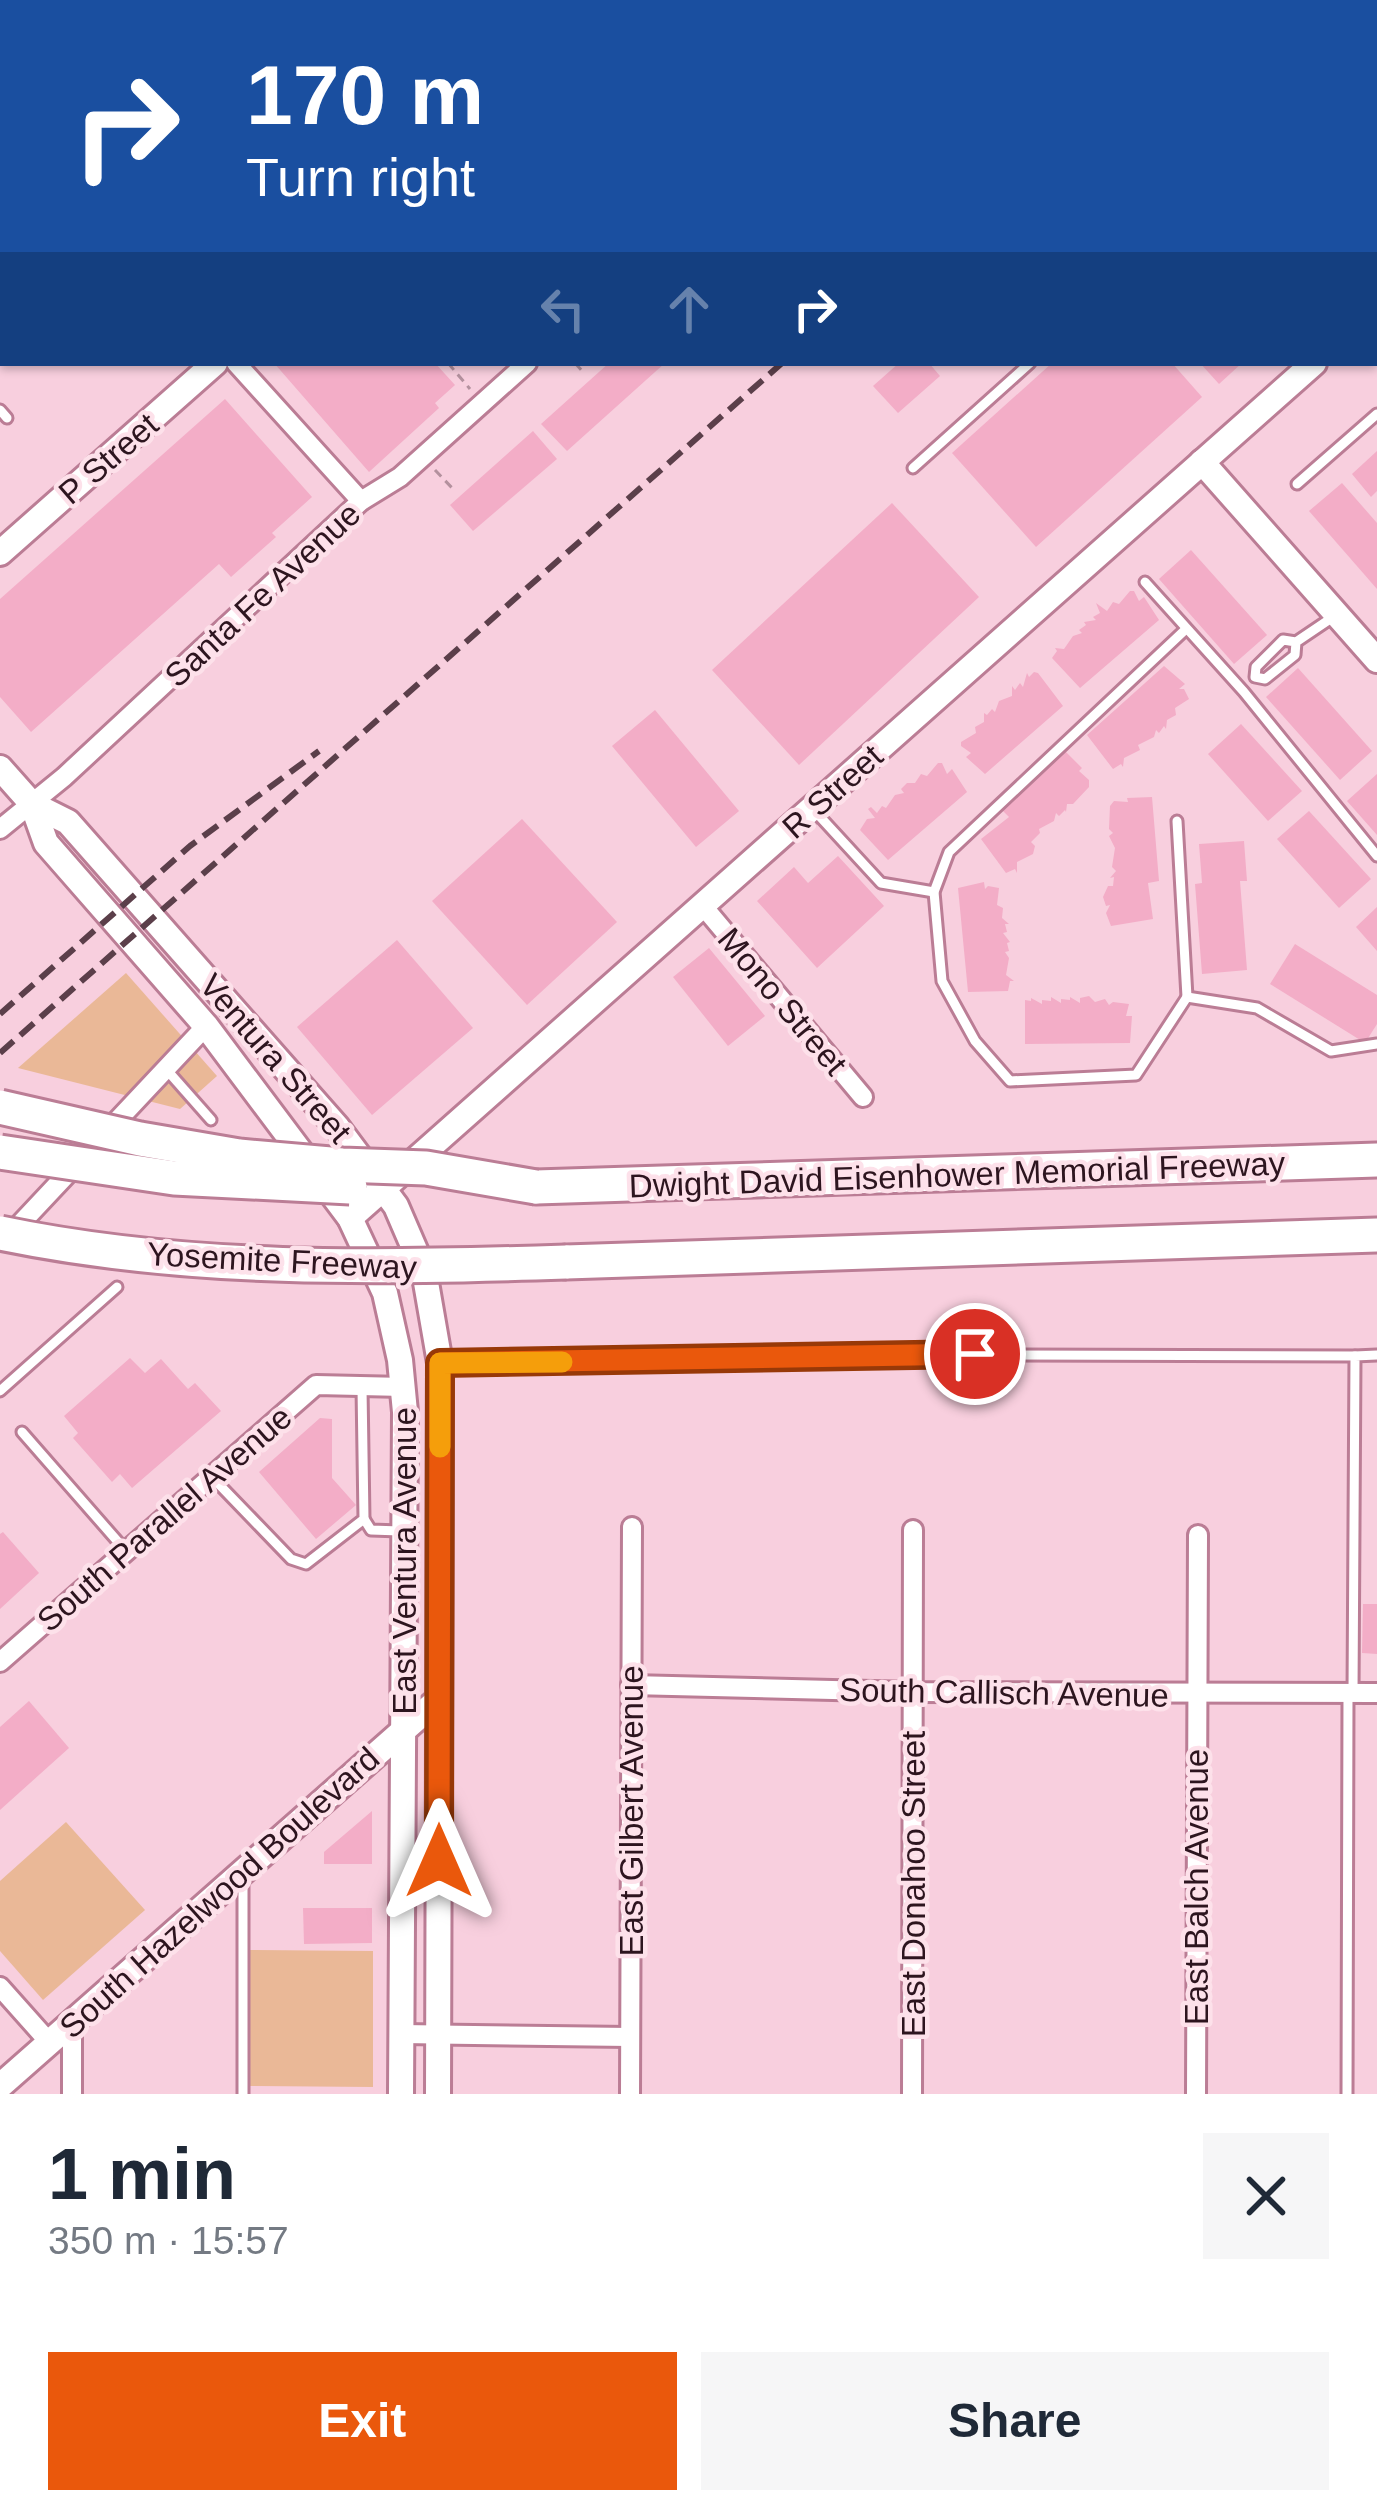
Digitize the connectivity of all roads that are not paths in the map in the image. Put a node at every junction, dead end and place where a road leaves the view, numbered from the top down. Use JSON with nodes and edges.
{"nodes":[{"id":1,"x":212,"y":366,"type":"edge"},
{"id":2,"x":239,"y":366,"type":"edge"},
{"id":3,"x":524,"y":366,"type":"edge"},
{"id":4,"x":1027,"y":366,"type":"edge"},
{"id":5,"x":1311,"y":366,"type":"edge"},
{"id":6,"x":1377,"y":414,"type":"edge"},
{"id":7,"x":1202,"y":462,"type":"junction"},
{"id":8,"x":913,"y":467,"type":"dead end"},
{"id":9,"x":1297,"y":484,"type":"dead end"},
{"id":10,"x":361,"y":501,"type":"junction"},
{"id":11,"x":0,"y":553,"type":"edge"},
{"id":12,"x":1145,"y":582,"type":"dead end"},
{"id":13,"x":1336,"y":615,"type":"junction"},
{"id":14,"x":1186,"y":629,"type":"junction"},
{"id":15,"x":1296,"y":642,"type":"junction"},
{"id":16,"x":1377,"y":660,"type":"edge"},
{"id":17,"x":1255,"y":677,"type":"junction"},
{"id":18,"x":1241,"y":690,"type":"junction"},
{"id":19,"x":0,"y":768,"type":"edge"},
{"id":20,"x":32,"y":804,"type":"junction"},
{"id":21,"x":812,"y":808,"type":"junction"},
{"id":22,"x":1177,"y":821,"type":"dead end"},
{"id":23,"x":0,"y":829,"type":"edge"},
{"id":24,"x":1377,"y":856,"type":"edge"},
{"id":25,"x":934,"y":892,"type":"junction"},
{"id":26,"x":703,"y":906,"type":"junction"},
{"id":27,"x":1187,"y":997,"type":"junction"},
{"id":28,"x":206,"y":1027,"type":"junction"},
{"id":29,"x":1377,"y":1044,"type":"edge"},
{"id":30,"x":166,"y":1069,"type":"junction"},
{"id":31,"x":863,"y":1096,"type":"dead end"},
{"id":32,"x":0,"y":1107,"type":"edge"},
{"id":33,"x":211,"y":1120,"type":"dead end"},
{"id":34,"x":0,"y":1152,"type":"edge"},
{"id":35,"x":1377,"y":1160,"type":"edge"},
{"id":36,"x":551,"y":1187,"type":"junction"},
{"id":37,"x":384,"y":1189,"type":"junction"},
{"id":38,"x":350,"y":1219,"type":"junction"},
{"id":39,"x":0,"y":1233,"type":"edge"},
{"id":40,"x":1377,"y":1235,"type":"edge"},
{"id":41,"x":0,"y":1245,"type":"edge"},
{"id":42,"x":117,"y":1288,"type":"dead end"},
{"id":43,"x":1377,"y":1355,"type":"edge"},
{"id":44,"x":1355,"y":1356,"type":"junction"},
{"id":45,"x":440,"y":1363,"type":"junction"},
{"id":46,"x":362,"y":1387,"type":"junction"},
{"id":47,"x":404,"y":1387,"type":"junction"},
{"id":48,"x":0,"y":1391,"type":"edge"},
{"id":49,"x":22,"y":1432,"type":"dead end"},
{"id":50,"x":210,"y":1475,"type":"junction"},
{"id":51,"x":364,"y":1519,"type":"junction"},
{"id":52,"x":632,"y":1527,"type":"dead end"},
{"id":53,"x":913,"y":1530,"type":"dead end"},
{"id":54,"x":404,"y":1531,"type":"junction"},
{"id":55,"x":1198,"y":1535,"type":"dead end"},
{"id":56,"x":126,"y":1551,"type":"junction"},
{"id":57,"x":0,"y":1662,"type":"edge"},
{"id":58,"x":631,"y":1685,"type":"junction"},
{"id":59,"x":913,"y":1692,"type":"junction"},
{"id":60,"x":1377,"y":1693,"type":"edge"},
{"id":61,"x":1197,"y":1694,"type":"junction"},
{"id":62,"x":1350,"y":1694,"type":"junction"},
{"id":63,"x":439,"y":1699,"type":"junction"},
{"id":64,"x":404,"y":1729,"type":"junction"},
{"id":65,"x":243,"y":1870,"type":"junction"},
{"id":66,"x":0,"y":1987,"type":"edge"},
{"id":67,"x":72,"y":2021,"type":"junction"},
{"id":68,"x":401,"y":2034,"type":"junction"},
{"id":69,"x":438,"y":2034,"type":"junction"},
{"id":70,"x":630,"y":2037,"type":"junction"},
{"id":71,"x":49,"y":2042,"type":"junction"},
{"id":72,"x":0,"y":2086,"type":"edge"},
{"id":73,"x":72,"y":2094,"type":"edge"},
{"id":74,"x":243,"y":2094,"type":"edge"},
{"id":75,"x":401,"y":2094,"type":"edge"},
{"id":76,"x":438,"y":2094,"type":"edge"},
{"id":77,"x":630,"y":2094,"type":"edge"},
{"id":78,"x":912,"y":2094,"type":"edge"},
{"id":79,"x":1196,"y":2094,"type":"edge"},
{"id":80,"x":1347,"y":2094,"type":"edge"}],
"edges":[{"from":1,"to":11,"type":"main road","name":"P Street"},
{"from":2,"to":10,"type":"street"},
{"from":3,"to":10,"type":"street","name":"Santa Fe Avenue"},
{"from":4,"to":8,"type":"lane"},
{"from":5,"to":7,"type":"main road","name":"R Street"},
{"from":6,"to":9,"type":"lane"},
{"from":7,"to":13,"type":"main road"},
{"from":7,"to":21,"type":"main road","name":"R Street"},
{"from":10,"to":20,"type":"street","name":"Santa Fe Avenue"},
{"from":12,"to":14,"type":"lane"},
{"from":13,"to":15,"type":"lane"},
{"from":13,"to":16,"type":"main road"},
{"from":14,"to":18,"type":"lane"},
{"from":14,"to":25,"type":"lane"},
{"from":15,"to":17,"type":"lane"},
{"from":15,"to":17,"type":"lane"},
{"from":17,"to":18,"type":"lane"},
{"from":18,"to":24,"type":"lane"},
{"from":19,"to":20,"type":"main road","name":"Ventura Street"},
{"from":20,"to":23,"type":"street","name":"Santa Fe Avenue"},
{"from":20,"to":28,"type":"main road","name":"Ventura Street"},
{"from":20,"to":37,"type":"main road","name":"Ventura Street"},
{"from":21,"to":25,"type":"lane"},
{"from":21,"to":26,"type":"main road","name":"R Street"},
{"from":22,"to":27,"type":"lane"},
{"from":25,"to":27,"type":"lane"},
{"from":26,"to":31,"type":"street","name":"Mono Street"},
{"from":26,"to":37,"type":"main road","name":"R Street"},
{"from":27,"to":29,"type":"lane"},
{"from":28,"to":30,"type":"street"},
{"from":28,"to":38,"type":"main road","name":"Ventura Street"},
{"from":30,"to":33,"type":"lane"},
{"from":30,"to":41,"type":"street"},
{"from":32,"to":36,"type":"highway","bridge":true},
{"from":34,"to":36,"type":"highway","bridge":true},
{"from":35,"to":36,"type":"highway","name":"Dwight David Eisenhower Memorial Freeway"},
{"from":37,"to":38,"type":"main road","name":"R Street"},
{"from":37,"to":45,"type":"main road","name":"Ventura Street"},
{"from":38,"to":47,"type":"main road","name":"Ventura Street"},
{"from":39,"to":40,"type":"highway","name":"Yosemite Freeway","bridge":true},
{"from":42,"to":48,"type":"lane"},
{"from":43,"to":44,"type":"lane"},
{"from":44,"to":45,"type":"lane"},
{"from":44,"to":62,"type":"lane"},
{"from":45,"to":63,"type":"main road","name":"East Ventura Avenue"},
{"from":46,"to":47,"type":"street","name":"South Parallel Avenue"},
{"from":46,"to":50,"type":"street","name":"South Parallel Avenue"},
{"from":46,"to":51,"type":"lane"},
{"from":47,"to":54,"type":"main road","name":"East Ventura Avenue"},
{"from":49,"to":56,"type":"lane"},
{"from":50,"to":51,"type":"lane"},
{"from":50,"to":56,"type":"street","name":"South Parallel Avenue"},
{"from":51,"to":54,"type":"lane"},
{"from":52,"to":58,"type":"street","name":"East Gilbert Avenue"},
{"from":53,"to":59,"type":"street","name":"East Donahoo Street"},
{"from":54,"to":64,"type":"main road","name":"East Ventura Avenue"},
{"from":55,"to":61,"type":"street","name":"East Balch Avenue"},
{"from":56,"to":57,"type":"street","name":"South Parallel Avenue"},
{"from":58,"to":59,"type":"street","name":"South Callisch Avenue"},
{"from":58,"to":70,"type":"street","name":"East Gilbert Avenue"},
{"from":59,"to":61,"type":"street","name":"South Callisch Avenue"},
{"from":59,"to":78,"type":"street","name":"East Donahoo Street"},
{"from":60,"to":62,"type":"street","name":"South Callisch Avenue"},
{"from":61,"to":62,"type":"street","name":"South Callisch Avenue"},
{"from":61,"to":79,"type":"street","name":"East Balch Avenue"},
{"from":62,"to":80,"type":"lane"},
{"from":63,"to":64,"type":"main road","name":"South Hazelwood Boulevard"},
{"from":63,"to":69,"type":"main road","name":"East Ventura Avenue"},
{"from":64,"to":65,"type":"main road","name":"South Hazelwood Boulevard"},
{"from":64,"to":68,"type":"main road","name":"East Ventura Avenue"},
{"from":65,"to":67,"type":"main road","name":"South Hazelwood Boulevard"},
{"from":65,"to":74,"type":"lane"},
{"from":66,"to":71,"type":"street"},
{"from":67,"to":71,"type":"main road","name":"South Hazelwood Boulevard"},
{"from":67,"to":73,"type":"street"},
{"from":68,"to":69,"type":"street"},
{"from":68,"to":75,"type":"main road","name":"East Ventura Avenue"},
{"from":69,"to":70,"type":"street"},
{"from":69,"to":76,"type":"main road","name":"East Ventura Avenue"},
{"from":70,"to":77,"type":"street","name":"East Gilbert Avenue"},
{"from":71,"to":72,"type":"main road","name":"South Hazelwood Boulevard"}]}
